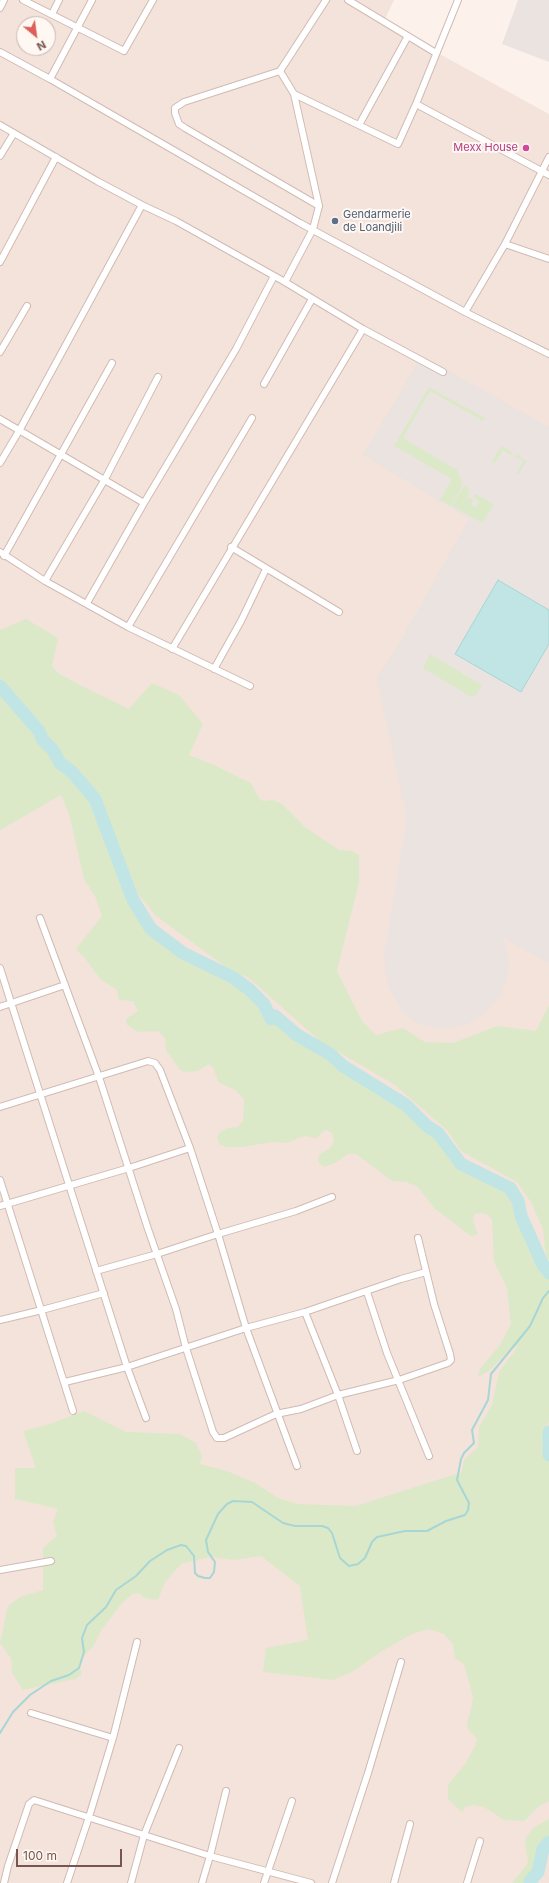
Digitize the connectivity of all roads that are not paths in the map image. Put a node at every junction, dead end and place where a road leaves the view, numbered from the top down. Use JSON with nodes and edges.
{"nodes":[{"id":1,"x":4,"y":0,"type":"edge"},
{"id":2,"x":23,"y":0,"type":"edge"},
{"id":3,"x":59,"y":0,"type":"edge"},
{"id":4,"x":92,"y":0,"type":"edge"},
{"id":5,"x":326,"y":0,"type":"edge"},
{"id":6,"x":348,"y":0,"type":"edge"},
{"id":7,"x":458,"y":0,"type":"edge"},
{"id":8,"x":152,"y":1,"type":"edge"},
{"id":9,"x":35,"y":3,"type":"edge"},
{"id":10,"x":0,"y":8,"type":"edge"},
{"id":11,"x":52,"y":14,"type":"junction"},
{"id":12,"x":78,"y":26,"type":"junction"},
{"id":13,"x":408,"y":36,"type":"junction"},
{"id":14,"x":0,"y":52,"type":"edge"},
{"id":15,"x":436,"y":52,"type":"junction"},
{"id":16,"x":280,"y":71,"type":"junction"},
{"id":17,"x":50,"y":79,"type":"junction"},
{"id":18,"x":294,"y":94,"type":"junction"},
{"id":19,"x":416,"y":104,"type":"junction"},
{"id":20,"x":0,"y":125,"type":"edge"},
{"id":21,"x":359,"y":125,"type":"junction"},
{"id":22,"x":14,"y":133,"type":"junction"},
{"id":23,"x":0,"y":156,"type":"edge"},
{"id":24,"x":56,"y":157,"type":"junction"},
{"id":25,"x":549,"y":157,"type":"edge"},
{"id":26,"x":542,"y":172,"type":"junction"},
{"id":27,"x":549,"y":175,"type":"edge"},
{"id":28,"x":142,"y":205,"type":"junction"},
{"id":29,"x":319,"y":206,"type":"junction"},
{"id":30,"x":313,"y":230,"type":"junction"},
{"id":31,"x":505,"y":244,"type":"junction"},
{"id":32,"x":549,"y":259,"type":"edge"},
{"id":33,"x":0,"y":262,"type":"edge"},
{"id":34,"x":274,"y":276,"type":"junction"},
{"id":35,"x":285,"y":282,"type":"junction"},
{"id":36,"x":312,"y":299,"type":"junction"},
{"id":37,"x":27,"y":306,"type":"dead end"},
{"id":38,"x":465,"y":312,"type":"junction"},
{"id":39,"x":363,"y":329,"type":"junction"},
{"id":40,"x":0,"y":352,"type":"edge"},
{"id":41,"x":549,"y":354,"type":"edge"},
{"id":42,"x":112,"y":363,"type":"dead end"},
{"id":43,"x":443,"y":372,"type":"dead end"},
{"id":44,"x":158,"y":377,"type":"dead end"},
{"id":45,"x":264,"y":384,"type":"dead end"},
{"id":46,"x":252,"y":418,"type":"dead end"},
{"id":47,"x":0,"y":419,"type":"edge"},
{"id":48,"x":19,"y":431,"type":"junction"},
{"id":49,"x":60,"y":453,"type":"junction"},
{"id":50,"x":0,"y":463,"type":"edge"},
{"id":51,"x":105,"y":479,"type":"junction"},
{"id":52,"x":144,"y":503,"type":"junction"},
{"id":53,"x":231,"y":547,"type":"junction"},
{"id":54,"x":2,"y":554,"type":"edge"},
{"id":55,"x":266,"y":569,"type":"junction"},
{"id":56,"x":44,"y":581,"type":"junction"},
{"id":57,"x":87,"y":603,"type":"junction"},
{"id":58,"x":339,"y":612,"type":"dead end"},
{"id":59,"x":128,"y":627,"type":"junction"},
{"id":60,"x":172,"y":649,"type":"junction"},
{"id":61,"x":214,"y":669,"type":"junction"},
{"id":62,"x":250,"y":686,"type":"dead end"},
{"id":63,"x":40,"y":918,"type":"dead end"},
{"id":64,"x":0,"y":968,"type":"edge"},
{"id":65,"x":65,"y":985,"type":"junction"},
{"id":66,"x":12,"y":1002,"type":"junction"},
{"id":67,"x":0,"y":1007,"type":"edge"},
{"id":68,"x":99,"y":1077,"type":"junction"},
{"id":69,"x":41,"y":1095,"type":"junction"},
{"id":70,"x":0,"y":1106,"type":"edge"},
{"id":71,"x":190,"y":1148,"type":"junction"},
{"id":72,"x":130,"y":1168,"type":"junction"},
{"id":73,"x":0,"y":1180,"type":"edge"},
{"id":74,"x":69,"y":1185,"type":"junction"},
{"id":75,"x":332,"y":1197,"type":"dead end"},
{"id":76,"x":7,"y":1203,"type":"junction"},
{"id":77,"x":0,"y":1206,"type":"edge"},
{"id":78,"x":218,"y":1234,"type":"junction"},
{"id":79,"x":418,"y":1238,"type":"dead end"},
{"id":80,"x":157,"y":1254,"type":"junction"},
{"id":81,"x":96,"y":1271,"type":"junction"},
{"id":82,"x":426,"y":1272,"type":"junction"},
{"id":83,"x":367,"y":1292,"type":"junction"},
{"id":84,"x":104,"y":1293,"type":"junction"},
{"id":85,"x":42,"y":1310,"type":"junction"},
{"id":86,"x":305,"y":1312,"type":"junction"},
{"id":87,"x":0,"y":1320,"type":"edge"},
{"id":88,"x":246,"y":1328,"type":"junction"},
{"id":89,"x":186,"y":1348,"type":"junction"},
{"id":90,"x":127,"y":1367,"type":"junction"},
{"id":91,"x":398,"y":1380,"type":"junction"},
{"id":92,"x":65,"y":1382,"type":"junction"},
{"id":93,"x":338,"y":1396,"type":"junction"},
{"id":94,"x":73,"y":1411,"type":"dead end"},
{"id":95,"x":276,"y":1414,"type":"junction"},
{"id":96,"x":146,"y":1418,"type":"dead end"},
{"id":97,"x":358,"y":1451,"type":"dead end"},
{"id":98,"x":428,"y":1456,"type":"dead end"},
{"id":99,"x":297,"y":1466,"type":"dead end"},
{"id":100,"x":51,"y":1561,"type":"dead end"},
{"id":101,"x":0,"y":1570,"type":"edge"},
{"id":102,"x":137,"y":1642,"type":"dead end"},
{"id":103,"x":400,"y":1662,"type":"dead end"},
{"id":104,"x":31,"y":1713,"type":"dead end"},
{"id":105,"x":113,"y":1738,"type":"junction"},
{"id":106,"x":179,"y":1748,"type":"dead end"},
{"id":107,"x":226,"y":1791,"type":"dead end"},
{"id":108,"x":292,"y":1801,"type":"dead end"},
{"id":109,"x":89,"y":1817,"type":"junction"},
{"id":110,"x":410,"y":1824,"type":"dead end"},
{"id":111,"x":144,"y":1835,"type":"junction"},
{"id":112,"x":480,"y":1841,"type":"dead end"},
{"id":113,"x":210,"y":1856,"type":"junction"},
{"id":114,"x":267,"y":1871,"type":"junction"},
{"id":115,"x":4,"y":1883,"type":"edge"},
{"id":116,"x":67,"y":1883,"type":"edge"},
{"id":117,"x":131,"y":1883,"type":"edge"},
{"id":118,"x":202,"y":1883,"type":"edge"},
{"id":119,"x":264,"y":1883,"type":"edge"},
{"id":120,"x":311,"y":1883,"type":"edge"},
{"id":121,"x":332,"y":1883,"type":"edge"},
{"id":122,"x":394,"y":1883,"type":"edge"},
{"id":123,"x":467,"y":1883,"type":"edge"}],
"edges":[{"from":1,"to":10,"type":"street"},
{"from":2,"to":9,"type":"street"},
{"from":3,"to":11,"type":"street"},
{"from":4,"to":12,"type":"street"},
{"from":5,"to":16,"type":"street"},
{"from":6,"to":13,"type":"street"},
{"from":7,"to":15,"type":"street"},
{"from":8,"to":12,"type":"street"},
{"from":9,"to":11,"type":"street"},
{"from":11,"to":12,"type":"street"},
{"from":12,"to":17,"type":"street"},
{"from":13,"to":15,"type":"street"},
{"from":13,"to":21,"type":"street"},
{"from":14,"to":17,"type":"street"},
{"from":15,"to":19,"type":"street"},
{"from":16,"to":18,"type":"street"},
{"from":16,"to":29,"type":"street"},
{"from":17,"to":30,"type":"street"},
{"from":18,"to":21,"type":"street"},
{"from":18,"to":29,"type":"street"},
{"from":19,"to":21,"type":"street"},
{"from":19,"to":26,"type":"street"},
{"from":20,"to":22,"type":"street"},
{"from":22,"to":23,"type":"street"},
{"from":22,"to":24,"type":"street"},
{"from":24,"to":28,"type":"street"},
{"from":24,"to":33,"type":"street"},
{"from":25,"to":26,"type":"street"},
{"from":26,"to":27,"type":"street"},
{"from":26,"to":31,"type":"street"},
{"from":28,"to":34,"type":"street"},
{"from":28,"to":48,"type":"street"},
{"from":29,"to":30,"type":"street"},
{"from":30,"to":35,"type":"street"},
{"from":30,"to":38,"type":"street"},
{"from":31,"to":32,"type":"street"},
{"from":31,"to":38,"type":"street"},
{"from":34,"to":35,"type":"street"},
{"from":34,"to":52,"type":"street"},
{"from":35,"to":36,"type":"street"},
{"from":36,"to":39,"type":"street"},
{"from":36,"to":45,"type":"street"},
{"from":37,"to":40,"type":"street"},
{"from":38,"to":41,"type":"street"},
{"from":39,"to":43,"type":"street"},
{"from":39,"to":53,"type":"street"},
{"from":42,"to":49,"type":"street"},
{"from":44,"to":51,"type":"street"},
{"from":46,"to":59,"type":"street"},
{"from":47,"to":48,"type":"street"},
{"from":48,"to":49,"type":"street"},
{"from":48,"to":50,"type":"street"},
{"from":49,"to":51,"type":"street"},
{"from":49,"to":54,"type":"street"},
{"from":51,"to":52,"type":"street"},
{"from":51,"to":56,"type":"street"},
{"from":52,"to":57,"type":"street"},
{"from":53,"to":55,"type":"street"},
{"from":53,"to":60,"type":"street"},
{"from":54,"to":56,"type":"street"},
{"from":55,"to":58,"type":"street"},
{"from":55,"to":61,"type":"street"},
{"from":56,"to":57,"type":"street"},
{"from":57,"to":59,"type":"street"},
{"from":59,"to":60,"type":"street"},
{"from":60,"to":61,"type":"street"},
{"from":61,"to":62,"type":"street"},
{"from":63,"to":65,"type":"street"},
{"from":64,"to":66,"type":"street"},
{"from":65,"to":66,"type":"street"},
{"from":65,"to":68,"type":"street"},
{"from":66,"to":67,"type":"street"},
{"from":66,"to":69,"type":"street"},
{"from":68,"to":69,"type":"street"},
{"from":68,"to":71,"type":"street"},
{"from":68,"to":72,"type":"street"},
{"from":69,"to":70,"type":"street"},
{"from":69,"to":74,"type":"street"},
{"from":71,"to":72,"type":"street"},
{"from":71,"to":78,"type":"street"},
{"from":72,"to":74,"type":"street"},
{"from":72,"to":80,"type":"street"},
{"from":73,"to":76,"type":"street"},
{"from":74,"to":76,"type":"street"},
{"from":74,"to":81,"type":"street"},
{"from":75,"to":78,"type":"street"},
{"from":76,"to":77,"type":"street"},
{"from":76,"to":85,"type":"street"},
{"from":78,"to":80,"type":"street"},
{"from":78,"to":88,"type":"street"},
{"from":79,"to":82,"type":"street"},
{"from":80,"to":81,"type":"street"},
{"from":80,"to":89,"type":"street"},
{"from":81,"to":84,"type":"street"},
{"from":82,"to":83,"type":"street"},
{"from":82,"to":91,"type":"street"},
{"from":83,"to":86,"type":"street"},
{"from":83,"to":91,"type":"street"},
{"from":84,"to":85,"type":"street"},
{"from":84,"to":90,"type":"street"},
{"from":85,"to":87,"type":"street"},
{"from":85,"to":92,"type":"street"},
{"from":86,"to":88,"type":"street"},
{"from":86,"to":93,"type":"street"},
{"from":88,"to":89,"type":"street"},
{"from":88,"to":95,"type":"street"},
{"from":89,"to":90,"type":"street"},
{"from":89,"to":95,"type":"street"},
{"from":90,"to":92,"type":"street"},
{"from":90,"to":96,"type":"street"},
{"from":91,"to":93,"type":"street"},
{"from":91,"to":98,"type":"street"},
{"from":92,"to":94,"type":"street"},
{"from":93,"to":95,"type":"street"},
{"from":93,"to":97,"type":"street"},
{"from":95,"to":99,"type":"street"},
{"from":100,"to":101,"type":"street"},
{"from":102,"to":105,"type":"street"},
{"from":103,"to":121,"type":"street"},
{"from":104,"to":105,"type":"street"},
{"from":105,"to":109,"type":"street"},
{"from":106,"to":111,"type":"street"},
{"from":107,"to":113,"type":"street"},
{"from":108,"to":114,"type":"street"},
{"from":109,"to":111,"type":"street"},
{"from":109,"to":115,"type":"street"},
{"from":109,"to":116,"type":"street"},
{"from":110,"to":122,"type":"street"},
{"from":111,"to":113,"type":"street"},
{"from":111,"to":117,"type":"street"},
{"from":112,"to":123,"type":"street"},
{"from":113,"to":114,"type":"street"},
{"from":113,"to":118,"type":"street"},
{"from":114,"to":119,"type":"street"},
{"from":114,"to":120,"type":"street"}]}
